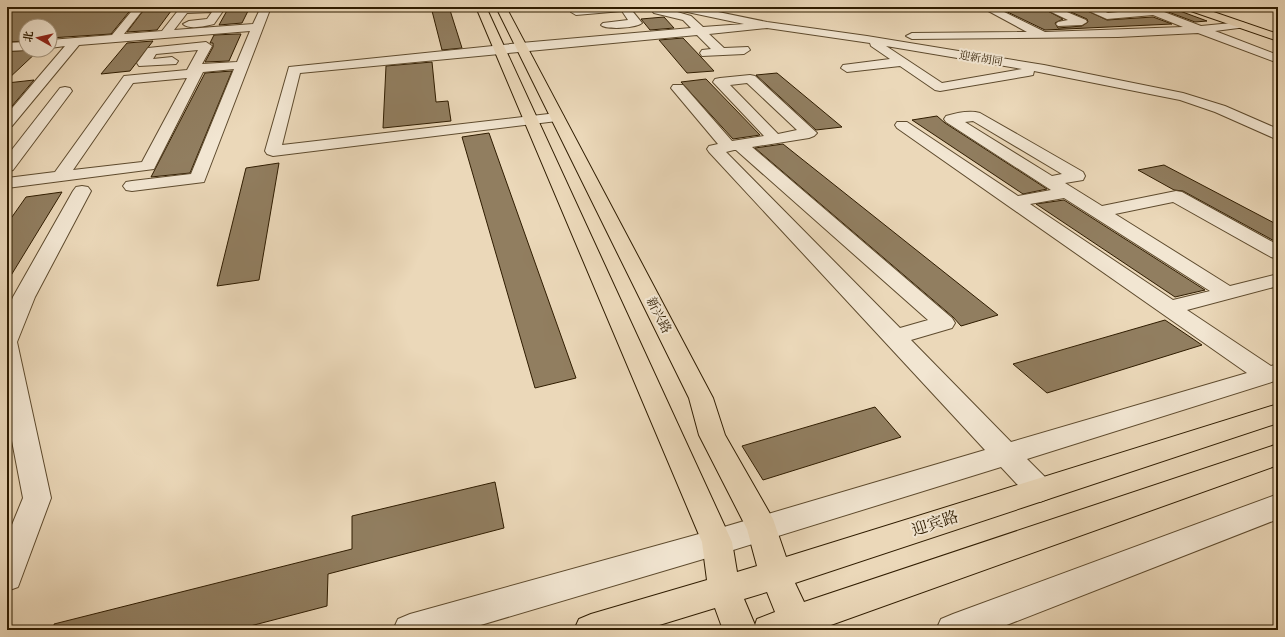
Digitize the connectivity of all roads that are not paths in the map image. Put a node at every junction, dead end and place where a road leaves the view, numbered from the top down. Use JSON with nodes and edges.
{"nodes":[{"id":1,"x":140,"y":7,"type":"edge"},
{"id":2,"x":266,"y":7,"type":"edge"},
{"id":3,"x":481,"y":7,"type":"edge"},
{"id":4,"x":501,"y":7,"type":"edge"},
{"id":5,"x":623,"y":7,"type":"edge"},
{"id":6,"x":654,"y":7,"type":"edge"},
{"id":7,"x":678,"y":7,"type":"edge"},
{"id":8,"x":986,"y":7,"type":"edge"},
{"id":9,"x":1046,"y":7,"type":"edge"},
{"id":10,"x":1085,"y":7,"type":"edge"},
{"id":11,"x":1141,"y":7,"type":"edge"},
{"id":12,"x":1189,"y":7,"type":"edge"},
{"id":13,"x":1206,"y":7,"type":"edge"},
{"id":14,"x":574,"y":10,"type":"edge"},
{"id":15,"x":1153,"y":12,"type":"junction"},
{"id":16,"x":584,"y":22,"type":"dead end"},
{"id":17,"x":173,"y":25,"type":"dead end"},
{"id":18,"x":1242,"y":25,"type":"junction"},
{"id":19,"x":767,"y":26,"type":"junction"},
{"id":20,"x":257,"y":27,"type":"junction"},
{"id":21,"x":1202,"y":30,"type":"junction"},
{"id":22,"x":700,"y":31,"type":"junction"},
{"id":23,"x":1278,"y":31,"type":"edge"},
{"id":24,"x":595,"y":33,"type":"junction"},
{"id":25,"x":1078,"y":34,"type":"junction"},
{"id":26,"x":165,"y":35,"type":"junction"},
{"id":27,"x":1044,"y":35,"type":"junction"},
{"id":28,"x":1278,"y":38,"type":"edge"},
{"id":29,"x":115,"y":39,"type":"junction"},
{"id":30,"x":869,"y":40,"type":"junction"},
{"id":31,"x":76,"y":42,"type":"junction"},
{"id":32,"x":58,"y":43,"type":"edge"},
{"id":33,"x":834,"y":46,"type":"dead end"},
{"id":34,"x":18,"y":47,"type":"edge"},
{"id":35,"x":521,"y":47,"type":"junction"},
{"id":36,"x":7,"y":48,"type":"edge"},
{"id":37,"x":499,"y":50,"type":"junction"},
{"id":38,"x":744,"y":50,"type":"dead end"},
{"id":39,"x":721,"y":52,"type":"junction"},
{"id":40,"x":705,"y":53,"type":"dead end"},
{"id":41,"x":1278,"y":59,"type":"edge"},
{"id":42,"x":901,"y":62,"type":"junction"},
{"id":43,"x":242,"y":64,"type":"junction"},
{"id":44,"x":198,"y":66,"type":"junction"},
{"id":45,"x":847,"y":68,"type":"dead end"},
{"id":46,"x":1047,"y":69,"type":"junction"},
{"id":47,"x":940,"y":87,"type":"junction"},
{"id":48,"x":678,"y":88,"type":"dead end"},
{"id":49,"x":65,"y":91,"type":"dead end"},
{"id":50,"x":926,"y":91,"type":"dead end"},
{"id":51,"x":557,"y":117,"type":"junction"},
{"id":52,"x":531,"y":120,"type":"junction"},
{"id":53,"x":7,"y":123,"type":"edge"},
{"id":54,"x":902,"y":125,"type":"dead end"},
{"id":55,"x":1278,"y":135,"type":"edge"},
{"id":56,"x":775,"y":138,"type":"dead end"},
{"id":57,"x":735,"y":146,"type":"junction"},
{"id":58,"x":7,"y":167,"type":"edge"},
{"id":59,"x":60,"y":176,"type":"junction"},
{"id":60,"x":1050,"y":182,"type":"junction"},
{"id":61,"x":7,"y":183,"type":"edge"},
{"id":62,"x":132,"y":186,"type":"dead end"},
{"id":63,"x":82,"y":191,"type":"dead end"},
{"id":64,"x":1066,"y":192,"type":"junction"},
{"id":65,"x":1015,"y":202,"type":"junction"},
{"id":66,"x":1099,"y":212,"type":"junction"},
{"id":67,"x":1278,"y":252,"type":"edge"},
{"id":68,"x":1278,"y":280,"type":"edge"},
{"id":69,"x":1227,"y":293,"type":"junction"},
{"id":70,"x":1169,"y":308,"type":"junction"},
{"id":71,"x":895,"y":337,"type":"junction"},
{"id":72,"x":7,"y":339,"type":"edge"},
{"id":73,"x":7,"y":345,"type":"edge"},
{"id":74,"x":1273,"y":374,"type":"edge"},
{"id":75,"x":1278,"y":413,"type":"edge"},
{"id":76,"x":1007,"y":454,"type":"junction"},
{"id":77,"x":1278,"y":454,"type":"edge"},
{"id":78,"x":1040,"y":490,"type":"junction"},
{"id":79,"x":1278,"y":506,"type":"edge"},
{"id":80,"x":762,"y":528,"type":"junction"},
{"id":81,"x":717,"y":542,"type":"junction"},
{"id":82,"x":775,"y":574,"type":"junction"},
{"id":83,"x":7,"y":577,"type":"edge"},
{"id":84,"x":724,"y":590,"type":"junction"},
{"id":85,"x":788,"y":627,"type":"edge"},
{"id":86,"x":410,"y":630,"type":"edge"},
{"id":87,"x":591,"y":630,"type":"edge"},
{"id":88,"x":740,"y":630,"type":"edge"},
{"id":89,"x":953,"y":630,"type":"edge"}],
"edges":[{"from":1,"to":29,"type":"street"},
{"from":2,"to":20,"type":"street"},
{"from":3,"to":37,"type":"main road"},
{"from":4,"to":35,"type":"main road","name":"新兴路"},
{"from":5,"to":14,"type":"street"},
{"from":5,"to":24,"type":"street"},
{"from":6,"to":22,"type":"street"},
{"from":7,"to":19,"type":"street","name":"迎新胡同"},
{"from":8,"to":27,"type":"street"},
{"from":9,"to":25,"type":"street"},
{"from":10,"to":15,"type":"street"},
{"from":11,"to":15,"type":"street"},
{"from":12,"to":18,"type":"main road"},
{"from":13,"to":23,"type":"main road"},
{"from":14,"to":16,"type":"street"},
{"from":15,"to":21,"type":"street"},
{"from":17,"to":26,"type":"street"},
{"from":18,"to":21,"type":"street"},
{"from":18,"to":28,"type":"main road"},
{"from":19,"to":22,"type":"street"},
{"from":19,"to":30,"type":"street","name":"迎新胡同"},
{"from":20,"to":26,"type":"street"},
{"from":20,"to":43,"type":"street"},
{"from":21,"to":25,"type":"street"},
{"from":21,"to":41,"type":"street"},
{"from":22,"to":24,"type":"street"},
{"from":22,"to":39,"type":"street"},
{"from":24,"to":35,"type":"street"},
{"from":25,"to":27,"type":"street"},
{"from":26,"to":29,"type":"street"},
{"from":27,"to":30,"type":"street"},
{"from":29,"to":31,"type":"street"},
{"from":30,"to":33,"type":"street"},
{"from":30,"to":42,"type":"street"},
{"from":30,"to":46,"type":"street","name":"迎新胡同"},
{"from":31,"to":32,"type":"street"},
{"from":31,"to":53,"type":"street"},
{"from":34,"to":36,"type":"street"},
{"from":35,"to":37,"type":"street"},
{"from":35,"to":51,"type":"main road","name":"新兴路"},
{"from":37,"to":52,"type":"main road"},
{"from":37,"to":52,"type":"street"},
{"from":38,"to":39,"type":"street"},
{"from":39,"to":40,"type":"street"},
{"from":42,"to":45,"type":"street"},
{"from":42,"to":47,"type":"street"},
{"from":43,"to":44,"type":"street"},
{"from":43,"to":62,"type":"street"},
{"from":44,"to":59,"type":"street"},
{"from":44,"to":59,"type":"street"},
{"from":46,"to":47,"type":"street"},
{"from":46,"to":55,"type":"street","name":"迎新胡同"},
{"from":47,"to":50,"type":"street"},
{"from":48,"to":57,"type":"street"},
{"from":49,"to":58,"type":"street"},
{"from":51,"to":52,"type":"street"},
{"from":51,"to":80,"type":"main road","name":"新兴路"},
{"from":52,"to":81,"type":"main road"},
{"from":54,"to":65,"type":"street"},
{"from":56,"to":57,"type":"street"},
{"from":57,"to":71,"type":"street"},
{"from":57,"to":71,"type":"street"},
{"from":59,"to":61,"type":"street"},
{"from":60,"to":60,"type":"street"},
{"from":60,"to":64,"type":"street"},
{"from":63,"to":72,"type":"street"},
{"from":64,"to":65,"type":"street"},
{"from":64,"to":66,"type":"street"},
{"from":65,"to":70,"type":"street"},
{"from":66,"to":67,"type":"street"},
{"from":66,"to":69,"type":"street"},
{"from":68,"to":69,"type":"street"},
{"from":69,"to":70,"type":"street"},
{"from":70,"to":74,"type":"street"},
{"from":71,"to":76,"type":"street"},
{"from":73,"to":83,"type":"street"},
{"from":74,"to":76,"type":"street"},
{"from":75,"to":78,"type":"main road","name":"迎宾路"},
{"from":76,"to":78,"type":"street"},
{"from":76,"to":80,"type":"street"},
{"from":77,"to":85,"type":"main road"},
{"from":78,"to":82,"type":"main road","name":"迎宾路"},
{"from":79,"to":89,"type":"street"},
{"from":80,"to":81,"type":"street"},
{"from":80,"to":82,"type":"main road","name":"新兴路"},
{"from":81,"to":84,"type":"main road"},
{"from":81,"to":86,"type":"street"},
{"from":82,"to":84,"type":"main road","name":"迎宾路"},
{"from":82,"to":85,"type":"main road","name":"新兴路"},
{"from":84,"to":87,"type":"main road","name":"迎宾路"},
{"from":84,"to":88,"type":"main road"}]}
